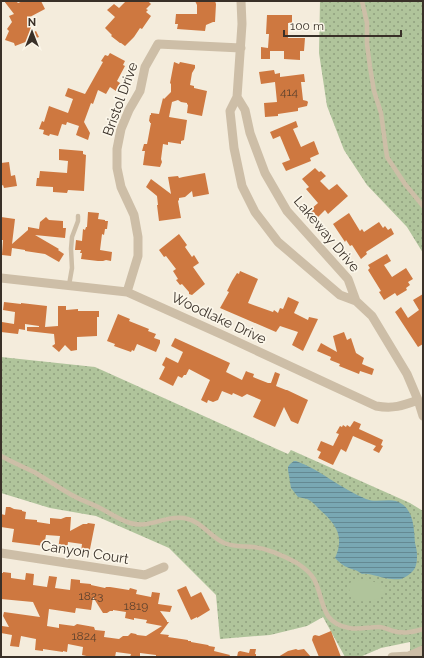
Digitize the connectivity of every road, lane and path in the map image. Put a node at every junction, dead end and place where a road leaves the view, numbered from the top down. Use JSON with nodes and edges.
{"nodes":[{"id":1,"x":241,"y":1,"type":"edge"},
{"id":2,"x":362,"y":1,"type":"edge"},
{"id":3,"x":241,"y":48,"type":"junction"},
{"id":4,"x":237,"y":97,"type":"junction"},
{"id":5,"x":423,"y":206,"type":"edge"},
{"id":6,"x":78,"y":216,"type":"dead end"},
{"id":7,"x":1,"y":278,"type":"edge"},
{"id":8,"x":69,"y":285,"type":"junction"},
{"id":9,"x":127,"y":292,"type":"junction"},
{"id":10,"x":356,"y":301,"type":"junction"},
{"id":11,"x":418,"y":400,"type":"junction"},
{"id":12,"x":423,"y":416,"type":"edge"},
{"id":13,"x":1,"y":456,"type":"edge"},
{"id":14,"x":1,"y":553,"type":"edge"},
{"id":15,"x":164,"y":567,"type":"dead end"},
{"id":16,"x":423,"y":629,"type":"edge"},
{"id":17,"x":423,"y":650,"type":"edge"},
{"id":18,"x":408,"y":656,"type":"edge"},
{"id":19,"x":392,"y":657,"type":"edge"}],
"edges":[{"from":1,"to":3,"type":"street","name":"Lakeway Drive"},
{"from":2,"to":5,"type":"lane"},
{"from":3,"to":4,"type":"street","name":"Lakeway Drive"},
{"from":3,"to":9,"type":"street","name":"Bristol Drive"},
{"from":4,"to":10,"type":"street","name":"Lakeway Drive"},
{"from":4,"to":10,"type":"street","name":"Lakeway Drive"},
{"from":6,"to":8,"type":"lane"},
{"from":7,"to":8,"type":"street","name":"Woodlake Drive"},
{"from":8,"to":9,"type":"street","name":"Woodlake Drive"},
{"from":9,"to":11,"type":"street","name":"Woodlake Drive"},
{"from":10,"to":11,"type":"street","name":"Lakeway Drive"},
{"from":11,"to":12,"type":"street","name":"Lakeway Drive"},
{"from":13,"to":16,"type":"lane"},
{"from":14,"to":15,"type":"street","name":"Canyon Court"},
{"from":17,"to":18,"type":"street"},
{"from":18,"to":19,"type":"street"}]}
